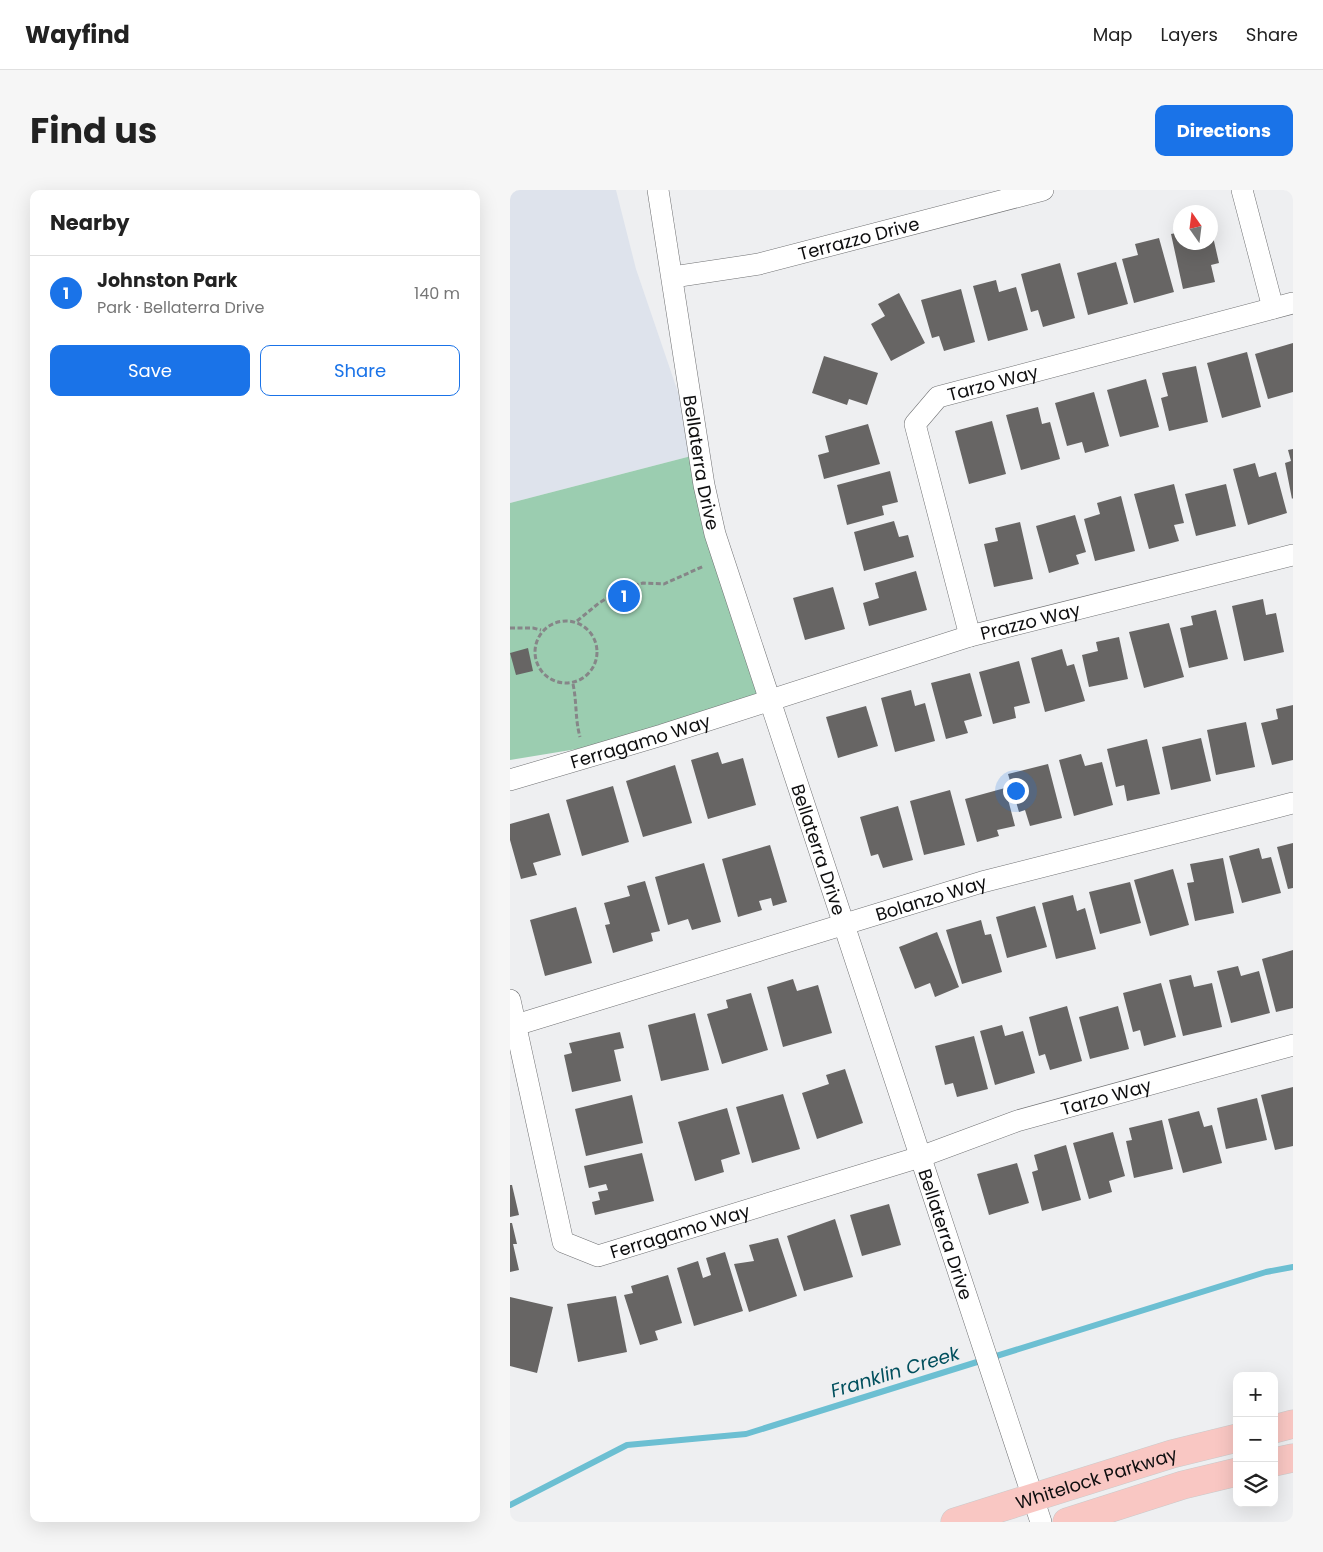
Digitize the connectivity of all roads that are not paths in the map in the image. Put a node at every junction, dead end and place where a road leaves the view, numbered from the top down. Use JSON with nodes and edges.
{"nodes":[{"id":1,"x":658,"y":190,"type":"edge"},
{"id":2,"x":1043,"y":190,"type":"edge"},
{"id":3,"x":1242,"y":190,"type":"edge"},
{"id":4,"x":673,"y":277,"type":"junction"},
{"id":5,"x":1283,"y":306,"type":"edge"},
{"id":6,"x":1293,"y":556,"type":"edge"},
{"id":7,"x":970,"y":636,"type":"junction"},
{"id":8,"x":769,"y":699,"type":"junction"},
{"id":9,"x":510,"y":780,"type":"edge"},
{"id":10,"x":1293,"y":803,"type":"edge"},
{"id":11,"x":846,"y":925,"type":"junction"},
{"id":12,"x":510,"y":1000,"type":"edge"},
{"id":13,"x":516,"y":1025,"type":"junction"},
{"id":14,"x":1293,"y":1046,"type":"edge"},
{"id":15,"x":920,"y":1157,"type":"junction"},
{"id":16,"x":1293,"y":1424,"type":"edge"},
{"id":17,"x":1278,"y":1428,"type":"edge"},
{"id":18,"x":1233,"y":1439,"type":"edge"},
{"id":19,"x":1293,"y":1458,"type":"edge"},
{"id":20,"x":1278,"y":1461,"type":"edge"},
{"id":21,"x":1233,"y":1473,"type":"edge"},
{"id":22,"x":1036,"y":1510,"type":"edge"},
{"id":23,"x":955,"y":1522,"type":"edge"},
{"id":24,"x":1066,"y":1522,"type":"edge"}],
"edges":[{"from":1,"to":4,"type":"street","name":"Bellaterra Drive"},
{"from":2,"to":4,"type":"street","name":"Terrazzo Drive"},
{"from":3,"to":5,"type":"street"},
{"from":4,"to":8,"type":"street","name":"Bellaterra Drive"},
{"from":5,"to":7,"type":"street","name":"Tarzo Way"},
{"from":6,"to":7,"type":"street","name":"Prazzo Way"},
{"from":7,"to":8,"type":"street","name":"Prazzo Way"},
{"from":8,"to":9,"type":"street","name":"Ferragamo Way"},
{"from":8,"to":11,"type":"street","name":"Bellaterra Drive"},
{"from":10,"to":11,"type":"street","name":"Bolanzo Way"},
{"from":11,"to":13,"type":"street","name":"Bolanzo Way"},
{"from":11,"to":15,"type":"street","name":"Bellaterra Drive"},
{"from":12,"to":13,"type":"street","name":"Ferragamo Way"},
{"from":13,"to":15,"type":"street","name":"Ferragamo Way"},
{"from":14,"to":15,"type":"street","name":"Tarzo Way"},
{"from":15,"to":22,"type":"street","name":"Bellaterra Drive"},
{"from":16,"to":17,"type":"main road"},
{"from":18,"to":22,"type":"main road","name":"Whitelock Parkway"},
{"from":19,"to":20,"type":"main road"},
{"from":21,"to":24,"type":"main road","name":"Whitelock Parkway"},
{"from":22,"to":23,"type":"main road","name":"Whitelock Parkway"}]}
